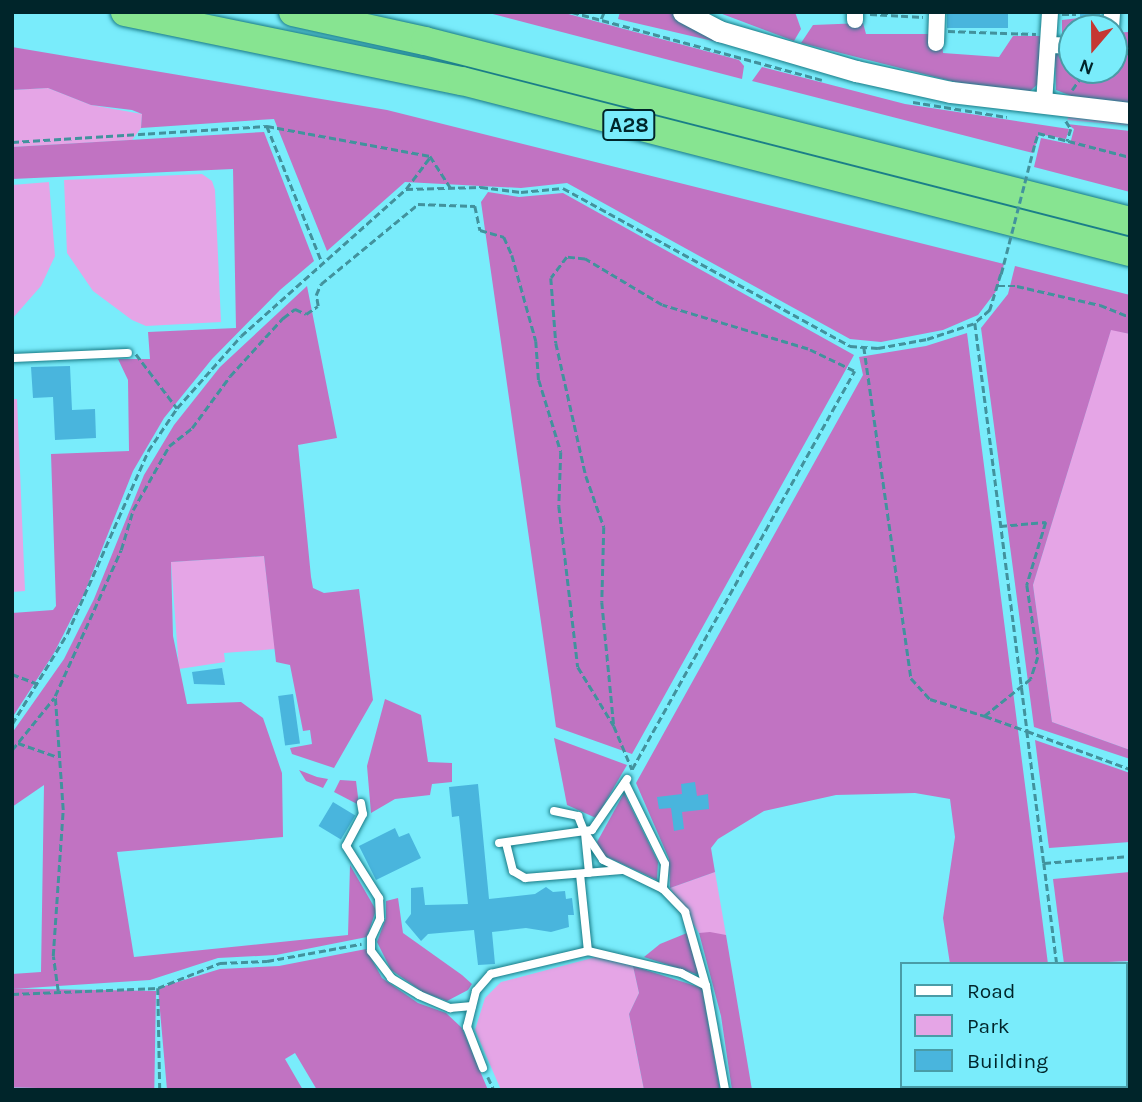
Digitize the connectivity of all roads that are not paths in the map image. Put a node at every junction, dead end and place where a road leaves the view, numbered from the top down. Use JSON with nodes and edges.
{"nodes":[{"id":1,"x":125,"y":12,"type":"edge"},
{"id":2,"x":293,"y":12,"type":"edge"},
{"id":3,"x":683,"y":12,"type":"edge"},
{"id":4,"x":1055,"y":14,"type":"edge"},
{"id":5,"x":1050,"y":40,"type":"junction"},
{"id":6,"x":1058,"y":42,"type":"edge"},
{"id":7,"x":1044,"y":103,"type":"junction"},
{"id":8,"x":1130,"y":113,"type":"edge"},
{"id":9,"x":1130,"y":221,"type":"edge"},
{"id":10,"x":1130,"y":252,"type":"edge"},
{"id":11,"x":128,"y":354,"type":"road end"},
{"id":12,"x":12,"y":358,"type":"edge"},
{"id":13,"x":361,"y":803,"type":"dead end"},
{"id":14,"x":554,"y":811,"type":"dead end"},
{"id":15,"x":585,"y":833,"type":"junction"},
{"id":16,"x":625,"y":870,"type":"junction"},
{"id":17,"x":585,"y":874,"type":"junction"},
{"id":18,"x":663,"y":889,"type":"junction"},
{"id":19,"x":588,"y":951,"type":"junction"},
{"id":20,"x":706,"y":986,"type":"junction"},
{"id":21,"x":472,"y":1006,"type":"junction"},
{"id":22,"x":483,"y":1068,"type":"road end"},
{"id":23,"x":725,"y":1090,"type":"edge"}],
"edges":[{"from":1,"to":10,"type":"highway","number":"A28"},
{"from":2,"to":9,"type":"highway","number":"A28"},
{"from":3,"to":7,"type":"main road"},
{"from":4,"to":5,"type":"street"},
{"from":5,"to":6,"type":"street"},
{"from":5,"to":7,"type":"street"},
{"from":7,"to":8,"type":"main road"},
{"from":11,"to":12,"type":"lane"},
{"from":13,"to":21,"type":"lane"},
{"from":14,"to":15,"type":"lane"},
{"from":15,"to":16,"type":"lane"},
{"from":15,"to":17,"type":"lane"},
{"from":15,"to":17,"type":"lane"},
{"from":15,"to":18,"type":"lane"},
{"from":16,"to":17,"type":"lane"},
{"from":16,"to":18,"type":"lane"},
{"from":17,"to":19,"type":"lane"},
{"from":18,"to":20,"type":"lane"},
{"from":19,"to":20,"type":"lane"},
{"from":19,"to":21,"type":"lane"},
{"from":20,"to":23,"type":"lane"},
{"from":21,"to":22,"type":"lane"}]}
